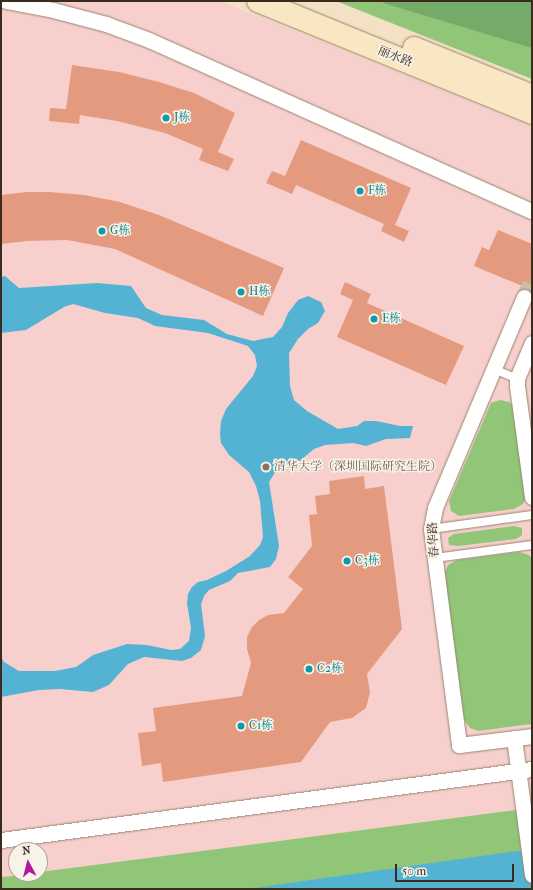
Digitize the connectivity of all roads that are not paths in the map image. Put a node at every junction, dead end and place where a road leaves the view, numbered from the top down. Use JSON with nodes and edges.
{"nodes":[{"id":1,"x":6,"y":1,"type":"edge"},
{"id":2,"x":258,"y":1,"type":"edge"},
{"id":3,"x":297,"y":1,"type":"edge"},
{"id":4,"x":532,"y":96,"type":"edge"},
{"id":5,"x":532,"y":113,"type":"edge"},
{"id":6,"x":532,"y":211,"type":"edge"},
{"id":7,"x":524,"y":297,"type":"tunnel mouth"},
{"id":8,"x":532,"y":343,"type":"edge"},
{"id":9,"x":494,"y":369,"type":"junction"},
{"id":10,"x":517,"y":379,"type":"junction"},
{"id":11,"x":532,"y":497,"type":"edge"},
{"id":12,"x":532,"y":515,"type":"edge"},
{"id":13,"x":431,"y":529,"type":"junction"},
{"id":14,"x":532,"y":545,"type":"edge"},
{"id":15,"x":435,"y":558,"type":"junction"},
{"id":16,"x":532,"y":736,"type":"edge"},
{"id":17,"x":514,"y":738,"type":"junction"},
{"id":18,"x":525,"y":770,"type":"edge"},
{"id":19,"x":1,"y":840,"type":"edge"},
{"id":20,"x":532,"y":875,"type":"edge"}],
"edges":[{"from":1,"to":6,"type":"street"},
{"from":2,"to":5,"type":"main road","name":"丽水路"},
{"from":3,"to":4,"type":"main road","name":"丽水路"},
{"from":7,"to":9,"type":"street","name":"春华路"},
{"from":8,"to":10,"type":"street"},
{"from":9,"to":10,"type":"lane"},
{"from":9,"to":13,"type":"street","name":"春华路"},
{"from":10,"to":11,"type":"street"},
{"from":12,"to":13,"type":"lane"},
{"from":13,"to":15,"type":"street","name":"春华路"},
{"from":14,"to":15,"type":"lane"},
{"from":15,"to":17,"type":"street","name":"春华路"},
{"from":16,"to":17,"type":"street","name":"春华路"},
{"from":17,"to":18,"type":"street"},
{"from":18,"to":19,"type":"street"},
{"from":18,"to":20,"type":"street"}]}
